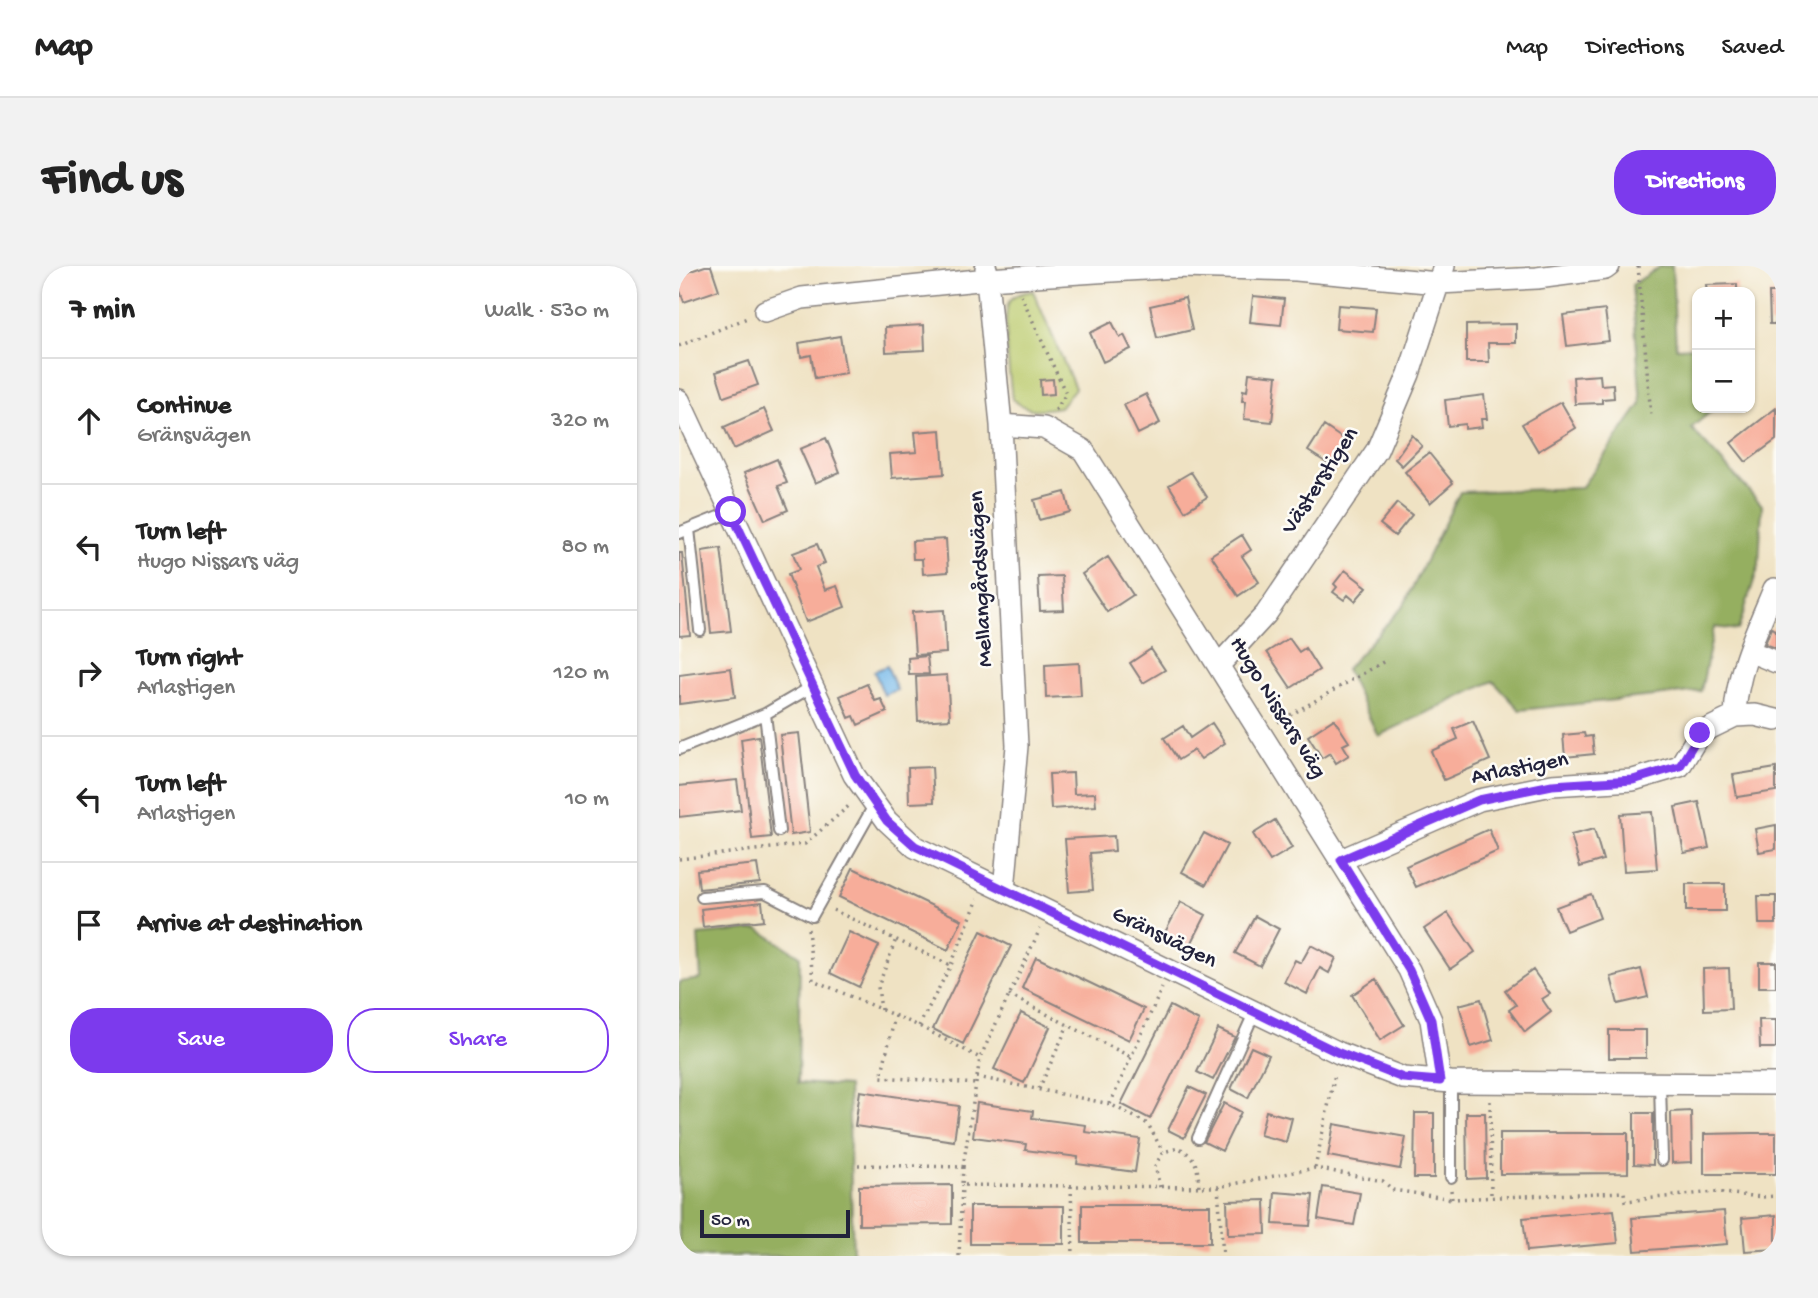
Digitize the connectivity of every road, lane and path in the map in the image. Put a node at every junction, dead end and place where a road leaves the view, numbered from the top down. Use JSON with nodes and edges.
{"nodes":[{"id":1,"x":1609,"y":266,"type":"edge"},
{"id":2,"x":1638,"y":266,"type":"edge"},
{"id":3,"x":1181,"y":267,"type":"edge"},
{"id":4,"x":986,"y":273,"type":"edge"},
{"id":5,"x":1441,"y":275,"type":"edge"},
{"id":6,"x":1013,"y":278,"type":"junction"},
{"id":7,"x":765,"y":311,"type":"joint"},
{"id":8,"x":679,"y":345,"type":"edge"},
{"id":9,"x":679,"y":400,"type":"edge"},
{"id":10,"x":1651,"y":416,"type":"dead end"},
{"id":11,"x":1001,"y":425,"type":"junction"},
{"id":12,"x":1044,"y":428,"type":"junction"},
{"id":13,"x":731,"y":512,"type":"junction"},
{"id":14,"x":684,"y":531,"type":"edge"},
{"id":15,"x":1776,"y":590,"type":"edge"},
{"id":16,"x":700,"y":630,"type":"dead end"},
{"id":17,"x":1749,"y":651,"type":"junction"},
{"id":18,"x":1385,"y":661,"type":"dead end"},
{"id":19,"x":1776,"y":662,"type":"edge"},
{"id":20,"x":1219,"y":665,"type":"junction"},
{"id":21,"x":813,"y":687,"type":"junction"},
{"id":22,"x":765,"y":714,"type":"junction"},
{"id":23,"x":1735,"y":716,"type":"junction"},
{"id":24,"x":1776,"y":720,"type":"edge"},
{"id":25,"x":1261,"y":732,"type":"junction"},
{"id":26,"x":679,"y":749,"type":"edge"},
{"id":27,"x":875,"y":804,"type":"junction"},
{"id":28,"x":779,"y":831,"type":"dead end"},
{"id":29,"x":1341,"y":860,"type":"junction"},
{"id":30,"x":995,"y":885,"type":"junction"},
{"id":31,"x":702,"y":897,"type":"dead end"},
{"id":32,"x":819,"y":904,"type":"junction"},
{"id":33,"x":1049,"y":911,"type":"junction"},
{"id":34,"x":806,"y":913,"type":"junction"},
{"id":35,"x":896,"y":939,"type":"junction"},
{"id":36,"x":951,"y":965,"type":"junction"},
{"id":37,"x":1170,"y":971,"type":"junction"},
{"id":38,"x":1009,"y":995,"type":"junction"},
{"id":39,"x":881,"y":1010,"type":"junction"},
{"id":40,"x":1255,"y":1011,"type":"junction"},
{"id":41,"x":895,"y":1016,"type":"junction"},
{"id":42,"x":1068,"y":1025,"type":"junction"},
{"id":43,"x":919,"y":1026,"type":"junction"},
{"id":44,"x":1339,"y":1053,"type":"junction"},
{"id":45,"x":1131,"y":1057,"type":"junction"},
{"id":46,"x":980,"y":1058,"type":"junction"},
{"id":47,"x":977,"y":1077,"type":"junction"},
{"id":48,"x":1490,"y":1081,"type":"junction"},
{"id":49,"x":1445,"y":1082,"type":"junction"},
{"id":50,"x":1660,"y":1083,"type":"junction"},
{"id":51,"x":976,"y":1084,"type":"junction"},
{"id":52,"x":1776,"y":1084,"type":"edge"},
{"id":53,"x":1039,"y":1089,"type":"junction"},
{"id":54,"x":1109,"y":1104,"type":"junction"},
{"id":55,"x":1198,"y":1138,"type":"dead end"},
{"id":56,"x":1163,"y":1152,"type":"junction"},
{"id":57,"x":1662,"y":1160,"type":"dead end"},
{"id":58,"x":858,"y":1165,"type":"dead end"},
{"id":59,"x":963,"y":1167,"type":"junction"},
{"id":60,"x":1315,"y":1168,"type":"junction"},
{"id":61,"x":1451,"y":1177,"type":"joint"},
{"id":62,"x":962,"y":1185,"type":"junction"},
{"id":63,"x":1072,"y":1186,"type":"junction"},
{"id":64,"x":1160,"y":1187,"type":"junction"},
{"id":65,"x":1199,"y":1187,"type":"junction"},
{"id":66,"x":1218,"y":1187,"type":"junction"},
{"id":67,"x":1776,"y":1196,"type":"edge"},
{"id":68,"x":1491,"y":1198,"type":"junction"},
{"id":69,"x":1452,"y":1199,"type":"junction"},
{"id":70,"x":959,"y":1256,"type":"edge"},
{"id":71,"x":1073,"y":1256,"type":"edge"},
{"id":72,"x":1223,"y":1256,"type":"edge"}],
"edges":[{"from":1,"to":5,"type":"street"},
{"from":2,"to":10,"type":"path"},
{"from":3,"to":5,"type":"street"},
{"from":3,"to":6,"type":"street"},
{"from":4,"to":6,"type":"street"},
{"from":4,"to":7,"type":"street"},
{"from":4,"to":11,"type":"street","name":"Mellangårdsvägen"},
{"from":5,"to":20,"type":"street","name":"Västerstigen"},
{"from":6,"to":12,"type":"path"},
{"from":7,"to":8,"type":"path"},
{"from":9,"to":13,"type":"street","name":"Gränsvägen"},
{"from":11,"to":12,"type":"street","name":"Hugo Nissars väg"},
{"from":11,"to":30,"type":"street","name":"Mellangårdsvägen"},
{"from":12,"to":20,"type":"street","name":"Hugo Nissars väg"},
{"from":13,"to":14,"type":"lane"},
{"from":13,"to":21,"type":"street","name":"Gränsvägen"},
{"from":14,"to":16,"type":"lane"},
{"from":15,"to":17,"type":"street"},
{"from":17,"to":19,"type":"street"},
{"from":17,"to":23,"type":"street"},
{"from":18,"to":25,"type":"path"},
{"from":20,"to":25,"type":"street","name":"Hugo Nissars väg"},
{"from":21,"to":22,"type":"lane"},
{"from":21,"to":27,"type":"street","name":"Gränsvägen"},
{"from":22,"to":26,"type":"lane"},
{"from":22,"to":28,"type":"lane"},
{"from":23,"to":24,"type":"street"},
{"from":23,"to":29,"type":"street","name":"Arlastigen"},
{"from":25,"to":29,"type":"street","name":"Hugo Nissars väg"},
{"from":27,"to":30,"type":"street","name":"Gränsvägen"},
{"from":27,"to":32,"type":"lane"},
{"from":29,"to":49,"type":"street","name":"Hugo Nissars väg"},
{"from":30,"to":33,"type":"street","name":"Gränsvägen"},
{"from":30,"to":36,"type":"path"},
{"from":31,"to":34,"type":"lane"},
{"from":32,"to":34,"type":"lane"},
{"from":32,"to":35,"type":"path"},
{"from":33,"to":37,"type":"street","name":"Gränsvägen"},
{"from":33,"to":38,"type":"path"},
{"from":34,"to":39,"type":"path"},
{"from":35,"to":36,"type":"path"},
{"from":35,"to":39,"type":"path"},
{"from":36,"to":43,"type":"path"},
{"from":37,"to":40,"type":"street","name":"Gränsvägen"},
{"from":37,"to":45,"type":"path"},
{"from":38,"to":42,"type":"path"},
{"from":38,"to":46,"type":"path"},
{"from":39,"to":41,"type":"path"},
{"from":40,"to":44,"type":"street","name":"Gränsvägen"},
{"from":40,"to":55,"type":"lane"},
{"from":41,"to":43,"type":"path"},
{"from":41,"to":51,"type":"path"},
{"from":42,"to":45,"type":"path"},
{"from":42,"to":53,"type":"path"},
{"from":43,"to":46,"type":"path"},
{"from":44,"to":49,"type":"street","name":"Gränsvägen"},
{"from":44,"to":60,"type":"path"},
{"from":45,"to":54,"type":"path"},
{"from":46,"to":47,"type":"path"},
{"from":47,"to":51,"type":"path"},
{"from":47,"to":53,"type":"path"},
{"from":48,"to":49,"type":"street","name":"Gränsvägen"},
{"from":48,"to":50,"type":"street","name":"Gränsvägen"},
{"from":48,"to":68,"type":"path"},
{"from":49,"to":61,"type":"lane"},
{"from":50,"to":52,"type":"street","name":"Gränsvägen"},
{"from":50,"to":57,"type":"lane"},
{"from":51,"to":59,"type":"path"},
{"from":53,"to":54,"type":"path"},
{"from":54,"to":56,"type":"path"},
{"from":56,"to":64,"type":"path"},
{"from":56,"to":65,"type":"path"},
{"from":58,"to":59,"type":"path"},
{"from":59,"to":62,"type":"path"},
{"from":60,"to":66,"type":"path"},
{"from":60,"to":69,"type":"path"},
{"from":61,"to":69,"type":"path"},
{"from":62,"to":63,"type":"path"},
{"from":62,"to":70,"type":"path"},
{"from":63,"to":64,"type":"path"},
{"from":63,"to":71,"type":"path"},
{"from":64,"to":65,"type":"path"},
{"from":65,"to":66,"type":"path"},
{"from":66,"to":72,"type":"path"},
{"from":67,"to":68,"type":"path"},
{"from":68,"to":69,"type":"path"}]}
